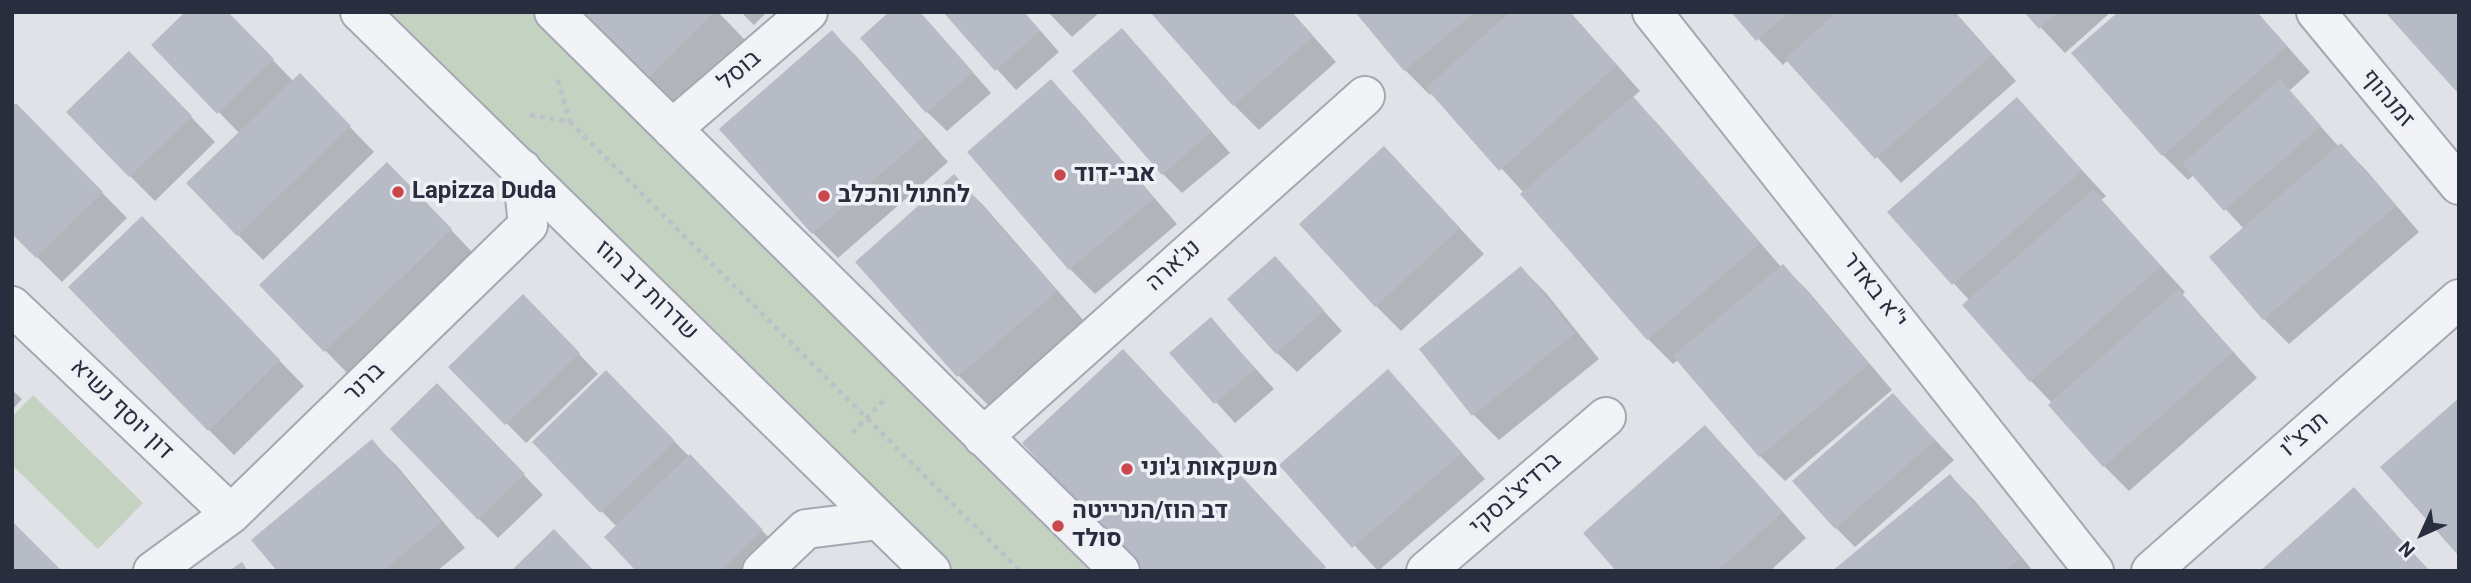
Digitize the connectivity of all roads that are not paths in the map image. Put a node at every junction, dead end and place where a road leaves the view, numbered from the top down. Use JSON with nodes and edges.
{"nodes":[{"id":1,"x":360,"y":12,"type":"edge"},
{"id":2,"x":554,"y":12,"type":"edge"},
{"id":3,"x":808,"y":12,"type":"edge"},
{"id":4,"x":1651,"y":12,"type":"edge"},
{"id":5,"x":2316,"y":12,"type":"edge"},
{"id":6,"x":1365,"y":96,"type":"dead end"},
{"id":7,"x":672,"y":129,"type":"junction"},
{"id":8,"x":522,"y":169,"type":"junction"},
{"id":9,"x":2459,"y":186,"type":"edge"},
{"id":10,"x":2459,"y":299,"type":"edge"},
{"id":11,"x":12,"y":306,"type":"edge"},
{"id":12,"x":1606,"y":416,"type":"dead end"},
{"id":13,"x":983,"y":437,"type":"junction"},
{"id":14,"x":231,"y":514,"type":"junction"},
{"id":15,"x":879,"y":520,"type":"junction"},
{"id":16,"x":153,"y":571,"type":"edge"},
{"id":17,"x":762,"y":571,"type":"edge"},
{"id":18,"x":931,"y":571,"type":"edge"},
{"id":19,"x":1120,"y":571,"type":"edge"},
{"id":20,"x":1426,"y":571,"type":"edge"},
{"id":21,"x":2094,"y":571,"type":"edge"},
{"id":22,"x":2151,"y":571,"type":"edge"}],
"edges":[{"from":1,"to":8,"type":"street","name":"שדרות דב הוז"},
{"from":2,"to":7,"type":"street"},
{"from":3,"to":7,"type":"street","name":"בוסל"},
{"from":4,"to":21,"type":"street","name":"י\"א באדר"},
{"from":5,"to":9,"type":"street","name":"זמנהוף"},
{"from":6,"to":13,"type":"street","name":"נג'ארה"},
{"from":7,"to":13,"type":"street"},
{"from":8,"to":14,"type":"street","name":"ברנר"},
{"from":8,"to":15,"type":"street","name":"שדרות דב הוז"},
{"from":10,"to":22,"type":"street","name":"תרצ\"ו"},
{"from":11,"to":14,"type":"street","name":"דון יוסף נשיא"},
{"from":12,"to":20,"type":"street","name":"ברדיצ'בסקי"},
{"from":13,"to":19,"type":"street"},
{"from":14,"to":16,"type":"street","name":"ברנר"},
{"from":15,"to":17,"type":"street"},
{"from":15,"to":18,"type":"street","name":"שדרות דב הוז"}]}
